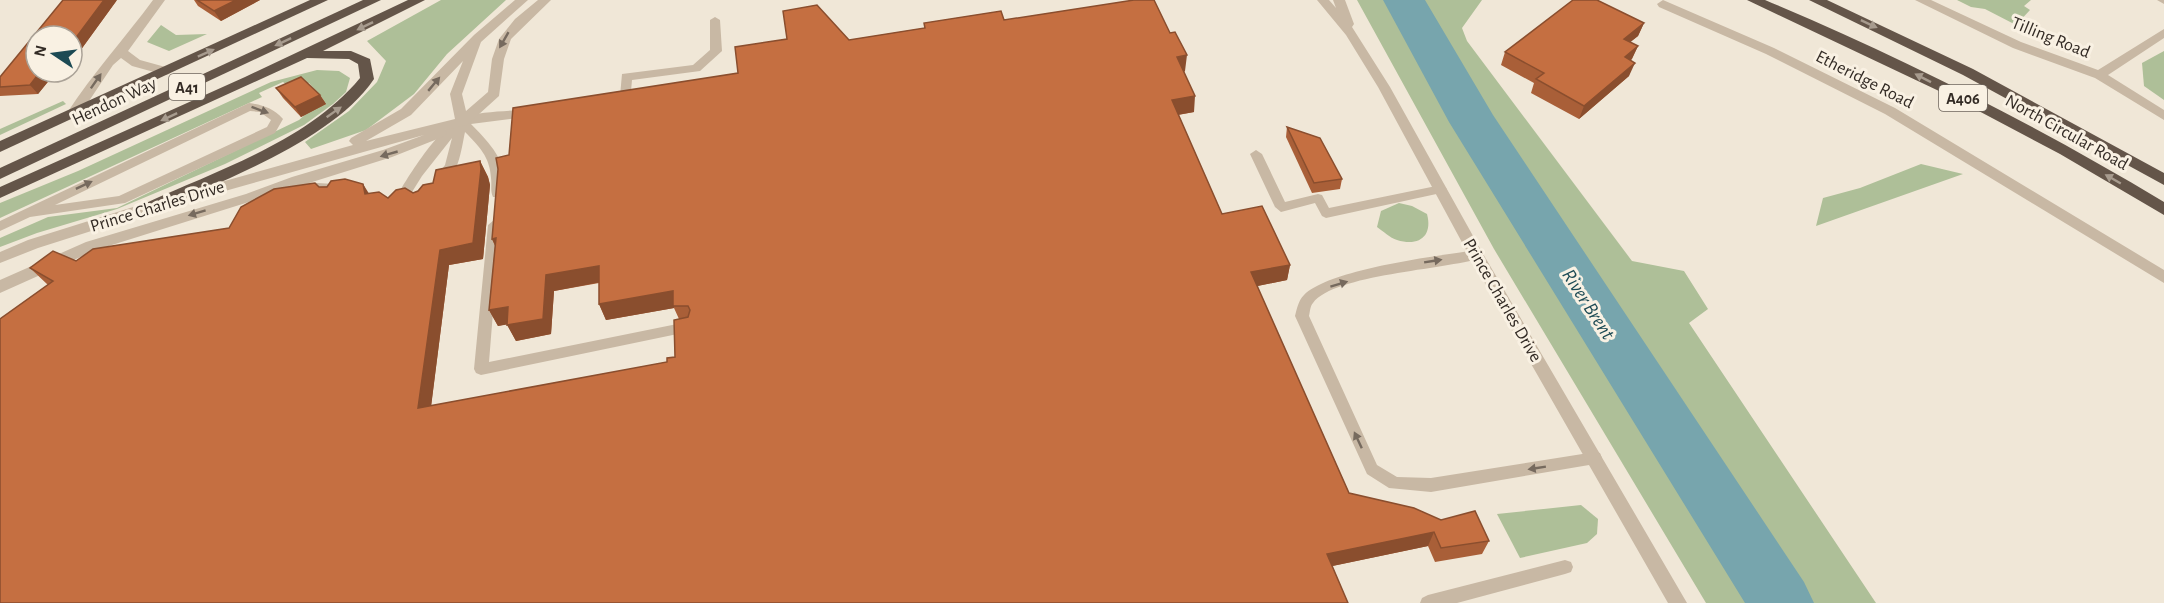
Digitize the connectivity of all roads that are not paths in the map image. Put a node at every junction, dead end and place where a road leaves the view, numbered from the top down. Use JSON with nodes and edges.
{"nodes":[{"id":1,"x":159,"y":0,"type":"edge"},
{"id":2,"x":304,"y":0,"type":"edge"},
{"id":3,"x":321,"y":0,"type":"edge"},
{"id":4,"x":374,"y":0,"type":"edge"},
{"id":5,"x":418,"y":0,"type":"edge"},
{"id":6,"x":522,"y":0,"type":"edge"},
{"id":7,"x":546,"y":0,"type":"edge"},
{"id":8,"x":1323,"y":0,"type":"edge"},
{"id":9,"x":1340,"y":0,"type":"edge"},
{"id":10,"x":1755,"y":0,"type":"edge"},
{"id":11,"x":1816,"y":0,"type":"edge"},
{"id":12,"x":1921,"y":0,"type":"edge"},
{"id":13,"x":1664,"y":4,"type":"dead end"},
{"id":14,"x":715,"y":20,"type":"dead end"},
{"id":15,"x":1351,"y":33,"type":"junction"},
{"id":16,"x":2164,"y":33,"type":"edge"},
{"id":17,"x":245,"y":35,"type":"junction"},
{"id":18,"x":478,"y":38,"type":"junction"},
{"id":19,"x":121,"y":52,"type":"junction"},
{"id":20,"x":304,"y":56,"type":"junction"},
{"id":21,"x":165,"y":71,"type":"junction"},
{"id":22,"x":2099,"y":75,"type":"junction"},
{"id":23,"x":603,"y":102,"type":"edge"},
{"id":24,"x":544,"y":111,"type":"edge"},
{"id":25,"x":74,"y":112,"type":"junction"},
{"id":26,"x":2164,"y":116,"type":"edge"},
{"id":27,"x":462,"y":122,"type":"junction"},
{"id":28,"x":0,"y":147,"type":"edge"},
{"id":29,"x":1256,"y":154,"type":"dead end"},
{"id":30,"x":315,"y":159,"type":"junction"},
{"id":31,"x":0,"y":174,"type":"edge"},
{"id":32,"x":2164,"y":180,"type":"edge"},
{"id":33,"x":433,"y":189,"type":"edge"},
{"id":34,"x":1441,"y":189,"type":"junction"},
{"id":35,"x":0,"y":193,"type":"edge"},
{"id":36,"x":253,"y":197,"type":"junction"},
{"id":37,"x":334,"y":198,"type":"edge"},
{"id":38,"x":152,"y":207,"type":"junction"},
{"id":39,"x":397,"y":207,"type":"edge"},
{"id":40,"x":2164,"y":209,"type":"edge"},
{"id":41,"x":32,"y":213,"type":"junction"},
{"id":42,"x":0,"y":226,"type":"edge"},
{"id":43,"x":1476,"y":255,"type":"junction"},
{"id":44,"x":0,"y":258,"type":"edge"},
{"id":45,"x":2164,"y":277,"type":"edge"},
{"id":46,"x":0,"y":287,"type":"edge"},
{"id":47,"x":687,"y":327,"type":"edge"},
{"id":48,"x":1595,"y":458,"type":"junction"},
{"id":49,"x":1565,"y":567,"type":"dead end"},
{"id":50,"x":1428,"y":603,"type":"edge"},
{"id":51,"x":1678,"y":603,"type":"edge"}],
"edges":[{"from":1,"to":19,"type":"street"},
{"from":2,"to":17,"type":"highway"},
{"from":3,"to":17,"type":"highway","name":"Hendon Way","number":"A41"},
{"from":4,"to":31,"type":"highway","name":"Hendon Way","number":"A41","one_way":true},
{"from":5,"to":20,"type":"highway","one_way":true},
{"from":6,"to":18,"type":"street","name":"Prince Charles Drive"},
{"from":7,"to":27,"type":"street","one_way":true},
{"from":8,"to":15,"type":"street","name":"Prince Charles Drive"},
{"from":9,"to":15,"type":"street"},
{"from":40,"to":10,"type":"highway","name":"North Circular Road","number":"A406","one_way":true},
{"from":11,"to":32,"type":"highway","name":"North Circular Road","number":"A406","one_way":true},
{"from":12,"to":22,"type":"street","name":"Tilling Road"},
{"from":13,"to":45,"type":"street","name":"Etheridge Road"},
{"from":14,"to":23,"type":"lane"},
{"from":15,"to":34,"type":"street","name":"Prince Charles Drive"},
{"from":16,"to":22,"type":"street"},
{"from":21,"to":17,"type":"highway","name":"Hendon Way","number":"A41","one_way":true},
{"from":18,"to":27,"type":"street"},
{"from":30,"to":18,"type":"street","name":"Prince Charles Drive","one_way":true},
{"from":19,"to":21,"type":"street"},
{"from":25,"to":19,"type":"street","one_way":true},
{"from":20,"to":35,"type":"highway","one_way":true},
{"from":38,"to":20,"type":"highway","one_way":true},
{"from":21,"to":25,"type":"highway","name":"Hendon Way","number":"A41"},
{"from":22,"to":26,"type":"street","name":"Tilling Road"},
{"from":24,"to":27,"type":"lane"},
{"from":25,"to":28,"type":"highway","name":"Hendon Way","number":"A41"},
{"from":27,"to":30,"type":"street","name":"Prince Charles Drive"},
{"from":27,"to":33,"type":"lane"},
{"from":27,"to":36,"type":"street","one_way":true},
{"from":27,"to":39,"type":"lane"},
{"from":27,"to":47,"type":"lane"},
{"from":29,"to":34,"type":"lane"},
{"from":30,"to":38,"type":"street","name":"Prince Charles Drive"},
{"from":34,"to":43,"type":"street","name":"Prince Charles Drive"},
{"from":36,"to":37,"type":"lane"},
{"from":36,"to":46,"type":"street","one_way":true},
{"from":38,"to":44,"type":"street","name":"Prince Charles Drive"},
{"from":41,"to":41,"type":"lane","one_way":true},
{"from":41,"to":42,"type":"lane"},
{"from":43,"to":48,"type":"street","name":"Prince Charles Drive"},
{"from":48,"to":43,"type":"lane","one_way":true},
{"from":48,"to":51,"type":"street","name":"Prince Charles Drive"},
{"from":49,"to":50,"type":"lane"}]}
